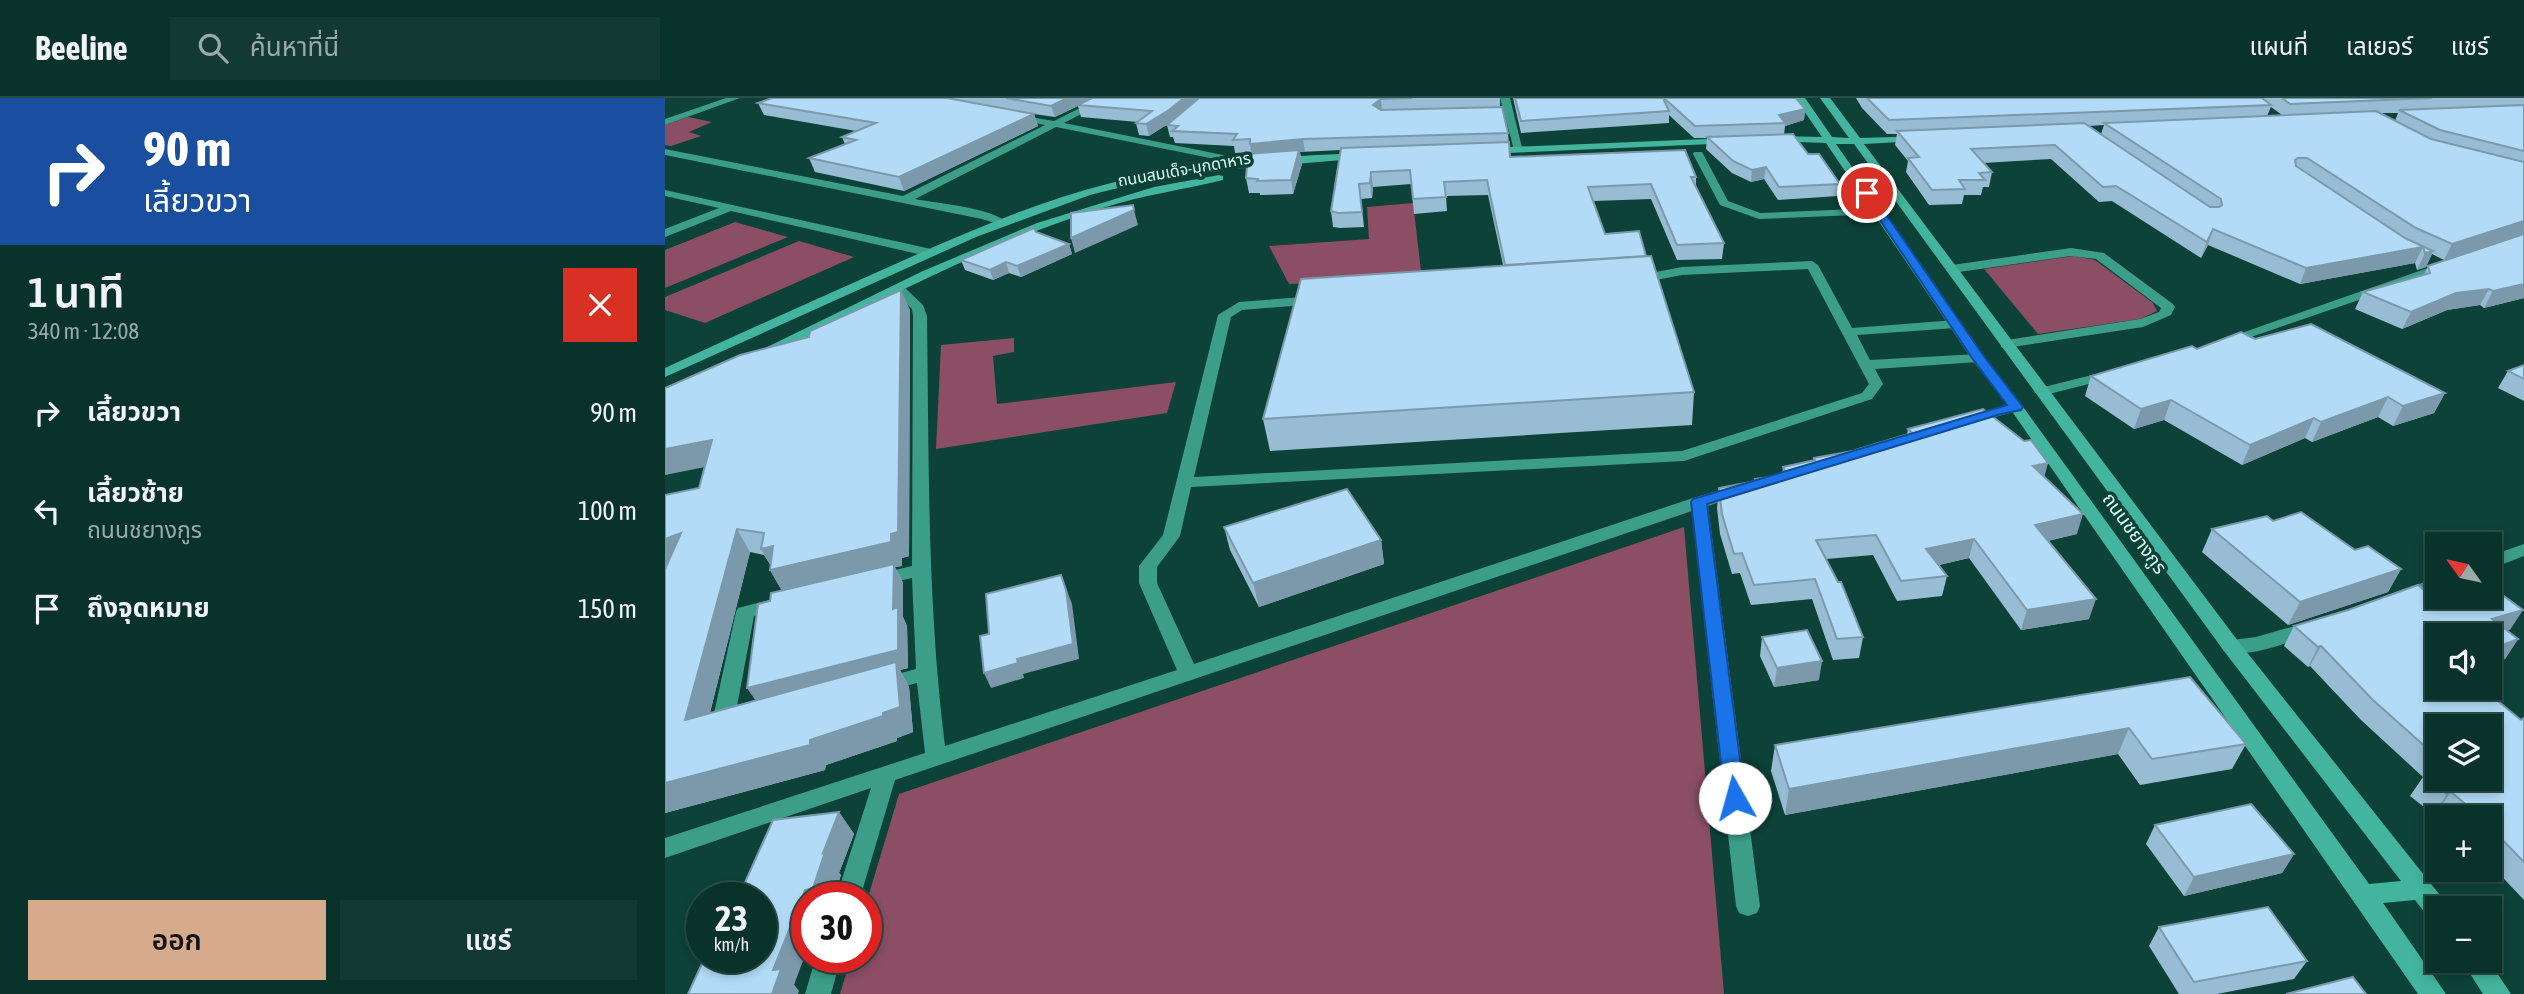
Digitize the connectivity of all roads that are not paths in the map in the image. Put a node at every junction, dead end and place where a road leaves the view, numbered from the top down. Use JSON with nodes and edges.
{"nodes":[{"id":1,"x":735,"y":98,"type":"edge"},
{"id":2,"x":1107,"y":98,"type":"edge"},
{"id":3,"x":1505,"y":98,"type":"edge"},
{"id":4,"x":1800,"y":98,"type":"edge"},
{"id":5,"x":1825,"y":98,"type":"edge"},
{"id":6,"x":1493,"y":113,"type":"edge"},
{"id":7,"x":1507,"y":113,"type":"junction"},
{"id":8,"x":1006,"y":114,"type":"edge"},
{"id":9,"x":665,"y":122,"type":"edge"},
{"id":10,"x":1060,"y":124,"type":"junction"},
{"id":11,"x":1166,"y":132,"type":"edge"},
{"id":12,"x":1937,"y":138,"type":"edge"},
{"id":13,"x":1748,"y":140,"type":"edge"},
{"id":14,"x":1859,"y":141,"type":"junction"},
{"id":15,"x":1148,"y":144,"type":"junction"},
{"id":16,"x":1831,"y":144,"type":"junction"},
{"id":17,"x":1764,"y":145,"type":"edge"},
{"id":18,"x":1519,"y":150,"type":"junction"},
{"id":19,"x":665,"y":152,"type":"edge"},
{"id":20,"x":1739,"y":152,"type":"edge"},
{"id":21,"x":1698,"y":154,"type":"junction"},
{"id":22,"x":1383,"y":155,"type":"edge"},
{"id":23,"x":1233,"y":164,"type":"junction"},
{"id":24,"x":1373,"y":167,"type":"edge"},
{"id":25,"x":665,"y":193,"type":"edge"},
{"id":26,"x":679,"y":196,"type":"junction"},
{"id":27,"x":904,"y":200,"type":"junction"},
{"id":28,"x":665,"y":201,"type":"edge"},
{"id":29,"x":730,"y":208,"type":"junction"},
{"id":30,"x":1880,"y":211,"type":"junction"},
{"id":31,"x":1001,"y":222,"type":"junction"},
{"id":32,"x":665,"y":233,"type":"edge"},
{"id":33,"x":931,"y":253,"type":"junction"},
{"id":34,"x":2428,"y":261,"type":"edge"},
{"id":35,"x":1952,"y":269,"type":"junction"},
{"id":36,"x":1624,"y":280,"type":"edge"},
{"id":37,"x":898,"y":289,"type":"junction"},
{"id":38,"x":1333,"y":299,"type":"edge"},
{"id":39,"x":1955,"y":324,"type":"junction"},
{"id":40,"x":1848,"y":332,"type":"junction"},
{"id":41,"x":2006,"y":344,"type":"junction"},
{"id":42,"x":2215,"y":344,"type":"edge"},
{"id":43,"x":751,"y":358,"type":"edge"},
{"id":44,"x":1978,"y":358,"type":"junction"},
{"id":45,"x":685,"y":364,"type":"junction"},
{"id":46,"x":1865,"y":365,"type":"junction"},
{"id":47,"x":2127,"y":370,"type":"edge"},
{"id":48,"x":705,"y":371,"type":"edge"},
{"id":49,"x":665,"y":373,"type":"edge"},
{"id":50,"x":2041,"y":392,"type":"junction"},
{"id":51,"x":2016,"y":407,"type":"junction"},
{"id":52,"x":1843,"y":458,"type":"edge"},
{"id":53,"x":1184,"y":482,"type":"junction"},
{"id":54,"x":1764,"y":482,"type":"edge"},
{"id":55,"x":1699,"y":502,"type":"junction"},
{"id":56,"x":2524,"y":550,"type":"edge"},
{"id":57,"x":2503,"y":558,"type":"edge"},
{"id":58,"x":921,"y":570,"type":"junction"},
{"id":59,"x":853,"y":586,"type":"edge"},
{"id":60,"x":2425,"y":588,"type":"edge"},
{"id":61,"x":799,"y":599,"type":"edge"},
{"id":62,"x":2388,"y":602,"type":"edge"},
{"id":63,"x":2336,"y":620,"type":"edge"},
{"id":64,"x":2231,"y":646,"type":"junction"},
{"id":65,"x":1188,"y":672,"type":"junction"},
{"id":66,"x":926,"y":673,"type":"junction"},
{"id":67,"x":862,"y":690,"type":"edge"},
{"id":68,"x":747,"y":721,"type":"edge"},
{"id":69,"x":936,"y":757,"type":"junction"},
{"id":70,"x":886,"y":774,"type":"junction"},
{"id":71,"x":665,"y":848,"type":"edge"},
{"id":72,"x":853,"y":882,"type":"edge"},
{"id":73,"x":2421,"y":889,"type":"junction"},
{"id":74,"x":2364,"y":895,"type":"junction"},
{"id":75,"x":2426,"y":896,"type":"edge"},
{"id":76,"x":1748,"y":906,"type":"dead end"},
{"id":77,"x":824,"y":973,"type":"edge"},
{"id":78,"x":2483,"y":973,"type":"edge"},
{"id":79,"x":818,"y":994,"type":"edge"},
{"id":80,"x":2433,"y":994,"type":"edge"},
{"id":81,"x":2498,"y":994,"type":"edge"}],
"edges":[{"from":1,"to":9,"type":"street"},
{"from":2,"to":10,"type":"street"},
{"from":3,"to":7,"type":"street"},
{"from":4,"to":16,"type":"main road","name":"ถนนชยางกูร"},
{"from":5,"to":14,"type":"main road","name":"ถนนชยางกูร"},
{"from":6,"to":7,"type":"street"},
{"from":7,"to":18,"type":"street"},
{"from":8,"to":10,"type":"street"},
{"from":10,"to":15,"type":"street"},
{"from":10,"to":27,"type":"street"},
{"from":11,"to":15,"type":"street"},
{"from":12,"to":14,"type":"main road"},
{"from":13,"to":18,"type":"main road"},
{"from":14,"to":16,"type":"main road"},
{"from":14,"to":35,"type":"main road","name":"ถนนชยางกูร"},
{"from":15,"to":23,"type":"street"},
{"from":16,"to":17,"type":"main road"},
{"from":16,"to":30,"type":"main road","name":"ถนนชยางกูร"},
{"from":18,"to":21,"type":"main road"},
{"from":19,"to":27,"type":"street"},
{"from":20,"to":21,"type":"main road"},
{"from":21,"to":30,"type":"street"},
{"from":22,"to":23,"type":"main road","name":"ถนนสมเด็จ-มุกดาหาร"},
{"from":23,"to":31,"type":"main road","name":"ถนนสมเด็จ-มุกดาหาร"},
{"from":24,"to":37,"type":"main road","name":"ถนนสมเด็จ-มุกดาหาร"},
{"from":25,"to":26,"type":"street"},
{"from":26,"to":28,"type":"street"},
{"from":26,"to":29,"type":"street"},
{"from":27,"to":31,"type":"street"},
{"from":29,"to":32,"type":"street"},
{"from":29,"to":33,"type":"street"},
{"from":30,"to":39,"type":"main road","name":"ถนนชยางกูร"},
{"from":31,"to":33,"type":"main road","name":"ถนนสมเด็จ-มุกดาหาร"},
{"from":33,"to":45,"type":"main road","name":"ถนนสมเด็จ-มุกดาหาร"},
{"from":34,"to":42,"type":"street"},
{"from":35,"to":41,"type":"main road","name":"ถนนชยางกูร"},
{"from":35,"to":41,"type":"street"},
{"from":36,"to":40,"type":"street"},
{"from":37,"to":43,"type":"main road","name":"ถนนสมเด็จ-มุกดาหาร"},
{"from":37,"to":58,"type":"street"},
{"from":38,"to":53,"type":"street"},
{"from":39,"to":40,"type":"street"},
{"from":39,"to":44,"type":"main road","name":"ถนนชยางกูร"},
{"from":40,"to":46,"type":"street"},
{"from":41,"to":50,"type":"main road","name":"ถนนชยางกูร"},
{"from":44,"to":46,"type":"street"},
{"from":44,"to":51,"type":"main road","name":"ถนนชยางกูร"},
{"from":45,"to":48,"type":"main road"},
{"from":45,"to":49,"type":"main road","name":"ถนนสมเด็จ-มุกดาหาร"},
{"from":46,"to":53,"type":"street"},
{"from":47,"to":50,"type":"street"},
{"from":50,"to":64,"type":"main road","name":"ถนนชยางกูร"},
{"from":51,"to":52,"type":"street"},
{"from":51,"to":74,"type":"main road","name":"ถนนชยางกูร"},
{"from":53,"to":65,"type":"street"},
{"from":54,"to":55,"type":"street"},
{"from":55,"to":65,"type":"street"},
{"from":55,"to":76,"type":"street"},
{"from":56,"to":57,"type":"street"},
{"from":58,"to":59,"type":"street"},
{"from":58,"to":66,"type":"street"},
{"from":60,"to":62,"type":"street"},
{"from":61,"to":68,"type":"street"},
{"from":63,"to":64,"type":"street"},
{"from":64,"to":73,"type":"main road","name":"ถนนชยางกูร"},
{"from":65,"to":69,"type":"street"},
{"from":66,"to":67,"type":"street"},
{"from":66,"to":69,"type":"street"},
{"from":69,"to":70,"type":"street"},
{"from":70,"to":71,"type":"street"},
{"from":70,"to":72,"type":"street"},
{"from":73,"to":74,"type":"main road"},
{"from":73,"to":75,"type":"main road","name":"ถนนชยางกูร"},
{"from":74,"to":80,"type":"main road","name":"ถนนชยางกูร"},
{"from":77,"to":79,"type":"street"},
{"from":78,"to":81,"type":"main road"}]}
